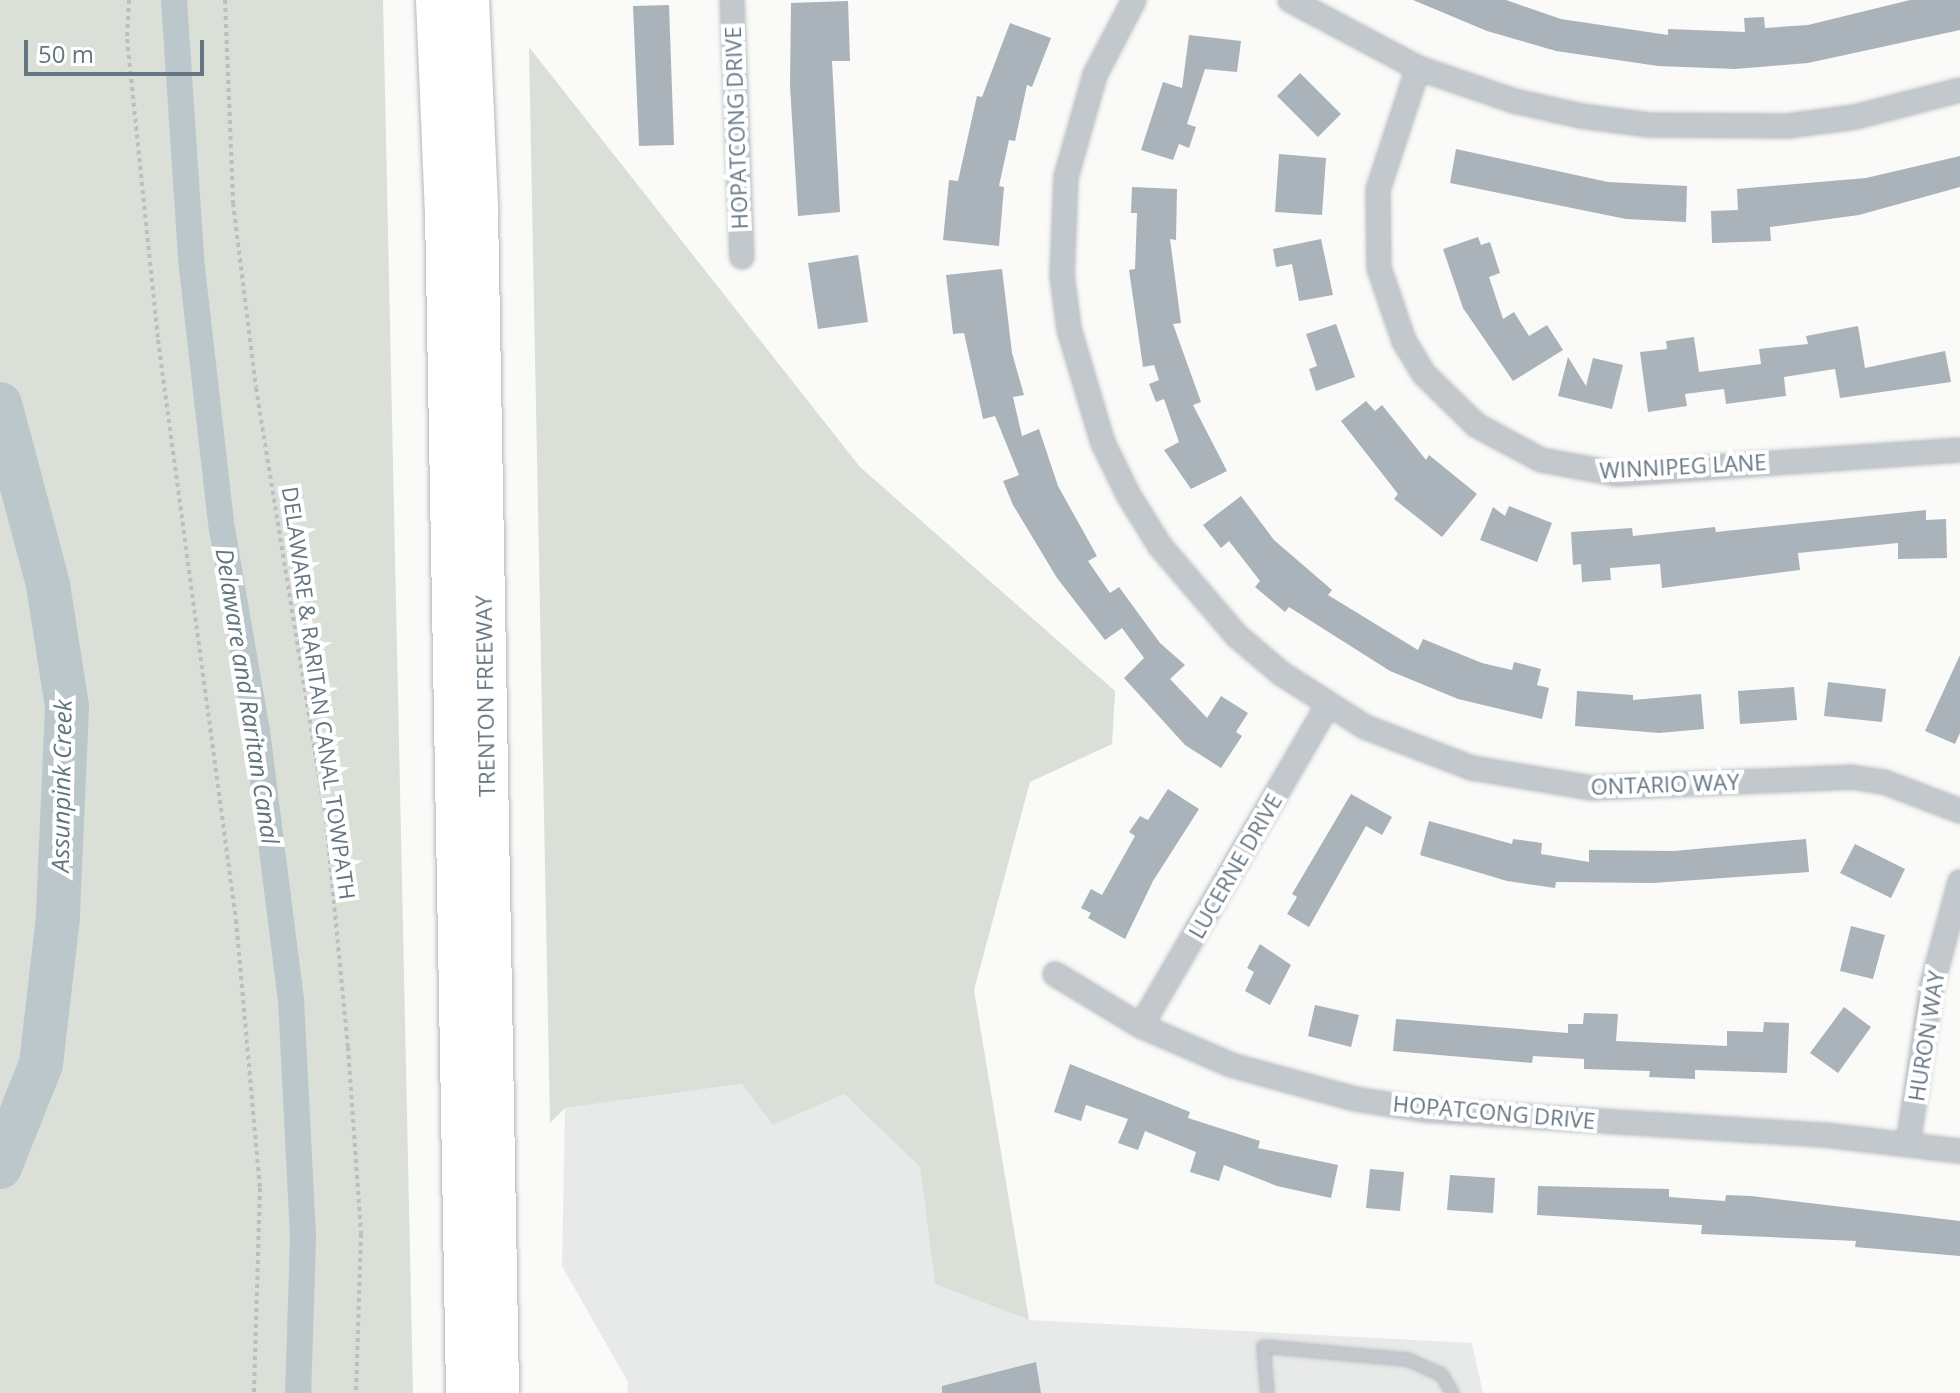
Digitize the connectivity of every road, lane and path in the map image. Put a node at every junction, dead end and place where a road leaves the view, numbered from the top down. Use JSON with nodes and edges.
{"nodes":[{"id":1,"x":129,"y":0,"type":"edge"},
{"id":2,"x":225,"y":0,"type":"edge"},
{"id":3,"x":436,"y":0,"type":"edge"},
{"id":4,"x":469,"y":0,"type":"edge"},
{"id":5,"x":732,"y":0,"type":"edge"},
{"id":6,"x":1134,"y":0,"type":"edge"},
{"id":7,"x":1290,"y":0,"type":"edge"},
{"id":8,"x":1418,"y":68,"type":"junction"},
{"id":9,"x":1960,"y":90,"type":"edge"},
{"id":10,"x":742,"y":257,"type":"dead end"},
{"id":11,"x":1960,"y":450,"type":"edge"},
{"id":12,"x":1328,"y":705,"type":"junction"},
{"id":13,"x":1960,"y":811,"type":"edge"},
{"id":14,"x":1960,"y":882,"type":"edge"},
{"id":15,"x":1055,"y":974,"type":"dead end"},
{"id":16,"x":1141,"y":1026,"type":"junction"},
{"id":17,"x":1908,"y":1144,"type":"junction"},
{"id":18,"x":1960,"y":1151,"type":"edge"},
{"id":19,"x":254,"y":1393,"type":"edge"},
{"id":20,"x":356,"y":1393,"type":"edge"},
{"id":21,"x":466,"y":1393,"type":"edge"},
{"id":22,"x":499,"y":1393,"type":"edge"},
{"id":23,"x":1267,"y":1393,"type":"edge"},
{"id":24,"x":1452,"y":1393,"type":"edge"}],
"edges":[{"from":1,"to":19,"type":"path"},
{"from":2,"to":20,"type":"path","name":"DELAWARE & RARITAN CANAL TOWPATH"},
{"from":3,"to":21,"type":"highway","name":"TRENTON FREEWAY"},
{"from":4,"to":22,"type":"highway","name":"TRENTON FREEWAY"},
{"from":5,"to":10,"type":"street","name":"HOPATCONG DRIVE"},
{"from":6,"to":12,"type":"street","name":"ONTARIO WAY"},
{"from":7,"to":8,"type":"street"},
{"from":8,"to":9,"type":"street"},
{"from":8,"to":11,"type":"street","name":"WINNIPEG LANE"},
{"from":12,"to":13,"type":"street","name":"ONTARIO WAY"},
{"from":12,"to":16,"type":"street","name":"LUCERNE DRIVE"},
{"from":14,"to":17,"type":"street","name":"HURON WAY"},
{"from":15,"to":16,"type":"street","name":"HOPATCONG DRIVE"},
{"from":16,"to":17,"type":"street","name":"HOPATCONG DRIVE"},
{"from":17,"to":18,"type":"street","name":"HOPATCONG DRIVE"},
{"from":23,"to":24,"type":"lane"}]}
